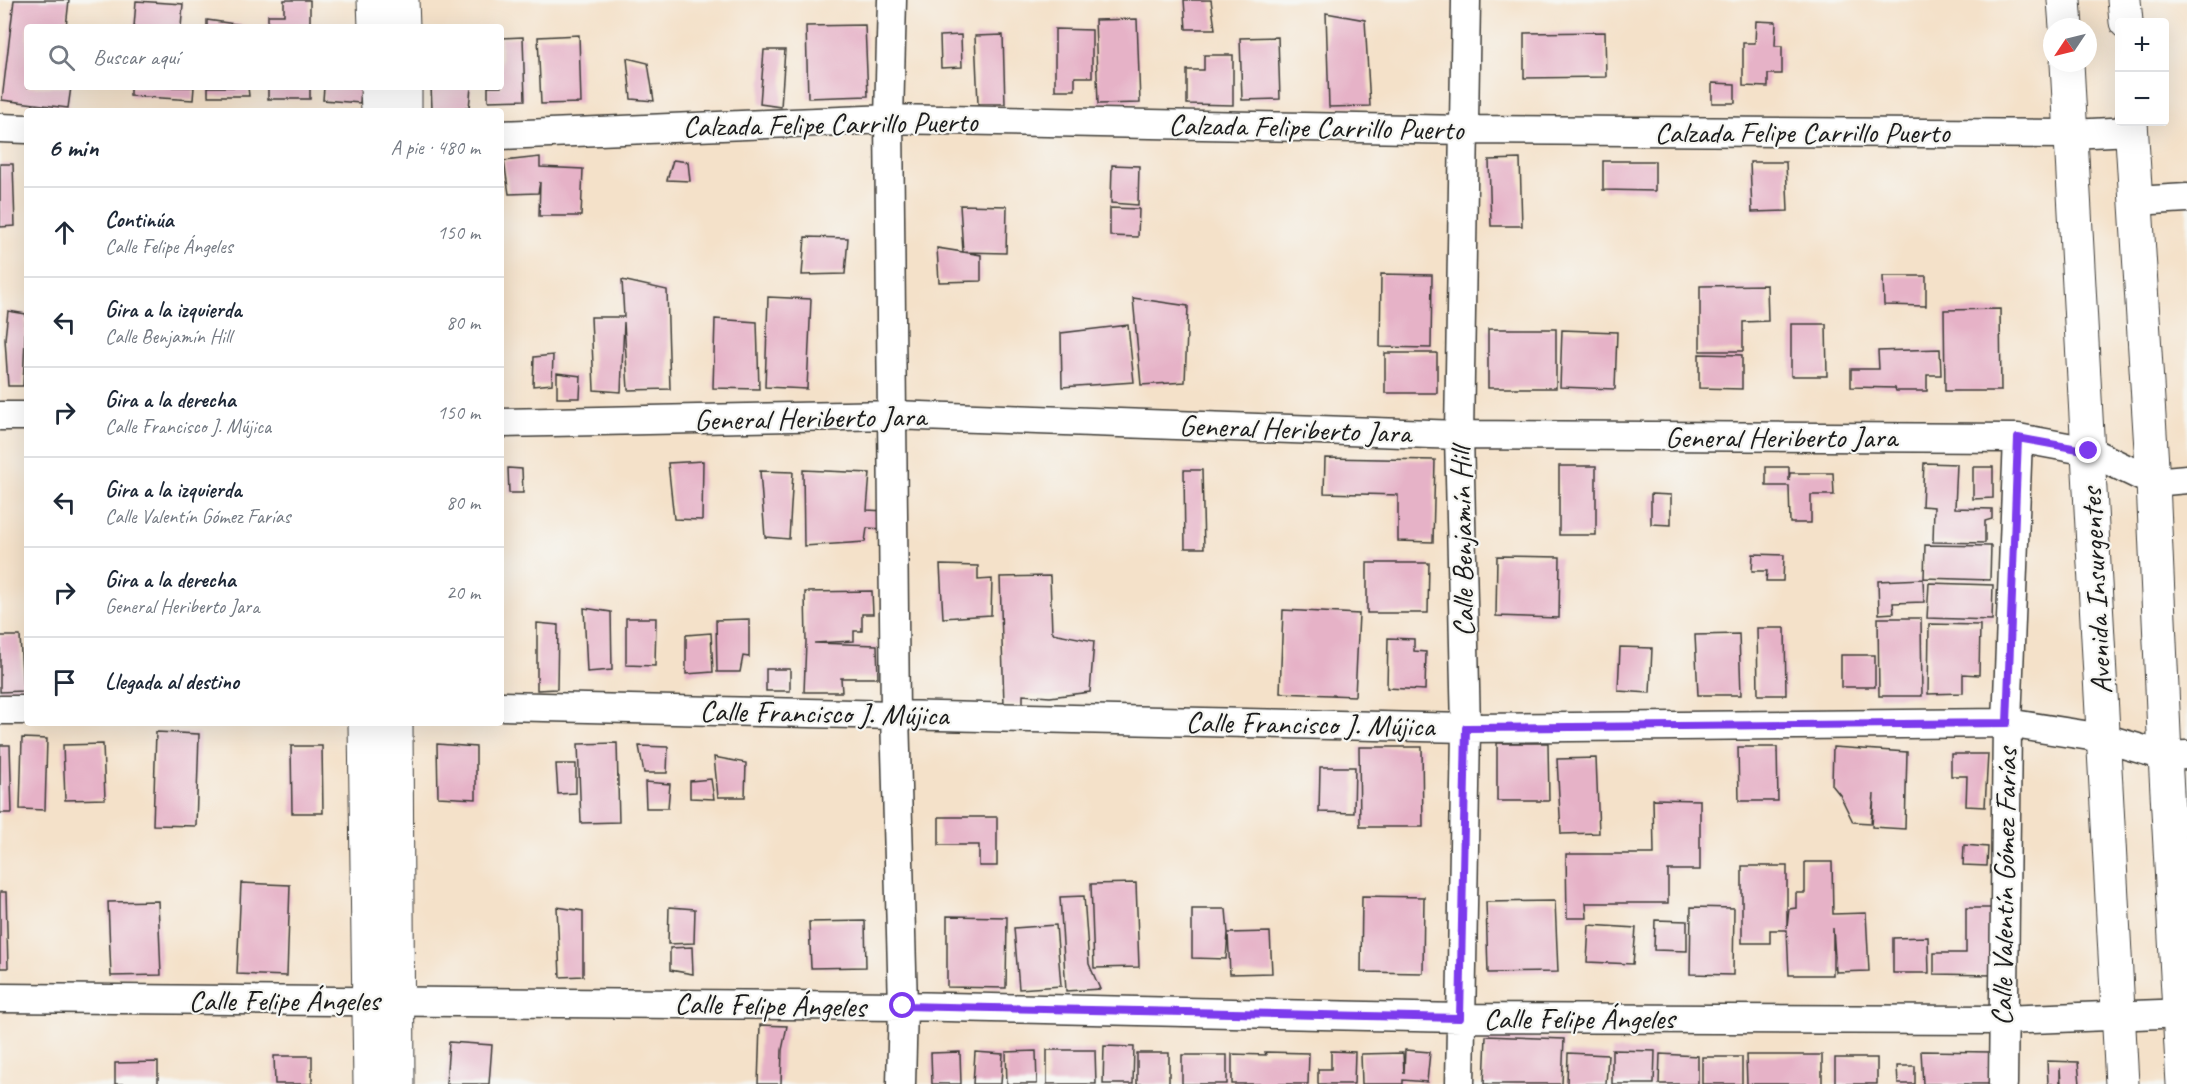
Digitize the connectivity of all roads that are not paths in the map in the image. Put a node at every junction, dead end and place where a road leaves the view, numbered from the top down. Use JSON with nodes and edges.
{"nodes":[{"id":1,"x":374,"y":0,"type":"edge"},
{"id":2,"x":402,"y":0,"type":"edge"},
{"id":3,"x":892,"y":0,"type":"edge"},
{"id":4,"x":1467,"y":0,"type":"edge"},
{"id":5,"x":2064,"y":0,"type":"edge"},
{"id":6,"x":2124,"y":0,"type":"edge"},
{"id":7,"x":2065,"y":18,"type":"edge"},
{"id":8,"x":2126,"y":18,"type":"edge"},
{"id":9,"x":375,"y":24,"type":"edge"},
{"id":10,"x":403,"y":24,"type":"edge"},
{"id":11,"x":2068,"y":72,"type":"edge"},
{"id":12,"x":377,"y":90,"type":"edge"},
{"id":13,"x":405,"y":90,"type":"edge"},
{"id":14,"x":378,"y":108,"type":"edge"},
{"id":15,"x":405,"y":108,"type":"edge"},
{"id":16,"x":890,"y":119,"type":"junction"},
{"id":17,"x":2131,"y":126,"type":"edge"},
{"id":18,"x":0,"y":128,"type":"edge"},
{"id":19,"x":24,"y":129,"type":"edge"},
{"id":20,"x":1466,"y":130,"type":"junction"},
{"id":21,"x":2071,"y":134,"type":"junction"},
{"id":22,"x":504,"y":135,"type":"edge"},
{"id":23,"x":2187,"y":198,"type":"edge"},
{"id":24,"x":2135,"y":201,"type":"junction"},
{"id":25,"x":0,"y":416,"type":"edge"},
{"id":26,"x":24,"y":416,"type":"edge"},
{"id":27,"x":893,"y":416,"type":"junction"},
{"id":28,"x":504,"y":423,"type":"edge"},
{"id":29,"x":1460,"y":435,"type":"junction"},
{"id":30,"x":2018,"y":438,"type":"junction"},
{"id":31,"x":2089,"y":451,"type":"junction"},
{"id":32,"x":2187,"y":479,"type":"edge"},
{"id":33,"x":2153,"y":482,"type":"junction"},
{"id":34,"x":504,"y":706,"type":"edge"},
{"id":35,"x":0,"y":710,"type":"edge"},
{"id":36,"x":24,"y":710,"type":"edge"},
{"id":37,"x":895,"y":714,"type":"junction"},
{"id":38,"x":2007,"y":723,"type":"junction"},
{"id":39,"x":365,"y":726,"type":"edge"},
{"id":40,"x":396,"y":726,"type":"edge"},
{"id":41,"x":1466,"y":728,"type":"junction"},
{"id":42,"x":2103,"y":738,"type":"junction"},
{"id":43,"x":2176,"y":756,"type":"edge"},
{"id":44,"x":0,"y":998,"type":"edge"},
{"id":45,"x":383,"y":1000,"type":"junction"},
{"id":46,"x":903,"y":1006,"type":"junction"},
{"id":47,"x":2183,"y":1014,"type":"edge"},
{"id":48,"x":2118,"y":1017,"type":"junction"},
{"id":49,"x":1460,"y":1018,"type":"junction"},
{"id":50,"x":2002,"y":1020,"type":"junction"},
{"id":51,"x":370,"y":1084,"type":"edge"},
{"id":52,"x":398,"y":1084,"type":"edge"},
{"id":53,"x":901,"y":1084,"type":"edge"},
{"id":54,"x":1460,"y":1084,"type":"edge"},
{"id":55,"x":2003,"y":1084,"type":"edge"},
{"id":56,"x":2122,"y":1084,"type":"edge"},
{"id":57,"x":2183,"y":1084,"type":"edge"}],
"edges":[{"from":1,"to":9,"type":"main road"},
{"from":2,"to":10,"type":"main road"},
{"from":3,"to":16,"type":"street"},
{"from":4,"to":20,"type":"street","name":"Calle Benjamín Hill"},
{"from":5,"to":7,"type":"main road"},
{"from":6,"to":8,"type":"main road"},
{"from":11,"to":21,"type":"main road","name":"Avenida Insurgentes"},
{"from":12,"to":14,"type":"main road"},
{"from":13,"to":15,"type":"main road"},
{"from":16,"to":20,"type":"street","name":"Calzada Felipe Carrillo Puerto"},
{"from":16,"to":22,"type":"street","name":"Calzada Felipe Carrillo Puerto"},
{"from":16,"to":27,"type":"street"},
{"from":17,"to":21,"type":"street","name":"Calzada Felipe Carrillo Puerto"},
{"from":17,"to":24,"type":"main road","name":"Avenida Insurgentes"},
{"from":18,"to":19,"type":"street"},
{"from":20,"to":21,"type":"street","name":"Calzada Felipe Carrillo Puerto"},
{"from":20,"to":29,"type":"street","name":"Calle Benjamín Hill"},
{"from":21,"to":31,"type":"main road","name":"Avenida Insurgentes"},
{"from":23,"to":24,"type":"street"},
{"from":24,"to":33,"type":"main road","name":"Avenida Insurgentes"},
{"from":25,"to":26,"type":"street"},
{"from":27,"to":28,"type":"street","name":"General Heriberto Jara"},
{"from":27,"to":29,"type":"street","name":"General Heriberto Jara"},
{"from":27,"to":37,"type":"street"},
{"from":29,"to":30,"type":"street","name":"General Heriberto Jara"},
{"from":29,"to":41,"type":"street","name":"Calle Benjamín Hill"},
{"from":30,"to":31,"type":"street","name":"General Heriberto Jara"},
{"from":30,"to":38,"type":"street","name":"Calle Valentín Gómez Farías"},
{"from":31,"to":33,"type":"street","name":"General Heriberto Jara"},
{"from":31,"to":42,"type":"main road","name":"Avenida Insurgentes"},
{"from":32,"to":33,"type":"street"},
{"from":33,"to":43,"type":"main road","name":"Avenida Insurgentes"},
{"from":34,"to":37,"type":"street","name":"Calle Francisco J. Mújica"},
{"from":35,"to":36,"type":"street"},
{"from":37,"to":41,"type":"street","name":"Calle Francisco J. Mújica"},
{"from":37,"to":46,"type":"street"},
{"from":38,"to":41,"type":"street","name":"Calle Francisco J. Mújica"},
{"from":38,"to":42,"type":"street","name":"Calle Francisco J. Mújica"},
{"from":38,"to":50,"type":"street","name":"Calle Valentín Gómez Farías"},
{"from":39,"to":45,"type":"main road"},
{"from":40,"to":45,"type":"main road"},
{"from":41,"to":49,"type":"street","name":"Calle Benjamín Hill"},
{"from":42,"to":43,"type":"street","name":"Calle Francisco J. Mújica"},
{"from":42,"to":48,"type":"main road","name":"Avenida Insurgentes"},
{"from":43,"to":47,"type":"main road","name":"Avenida Insurgentes"},
{"from":44,"to":45,"type":"street","name":"Calle Felipe Ángeles"},
{"from":45,"to":46,"type":"street","name":"Calle Felipe Ángeles"},
{"from":45,"to":51,"type":"main road"},
{"from":45,"to":52,"type":"main road"},
{"from":46,"to":49,"type":"street","name":"Calle Felipe Ángeles"},
{"from":46,"to":53,"type":"street"},
{"from":47,"to":48,"type":"street","name":"Calle Felipe Ángeles"},
{"from":47,"to":57,"type":"main road","name":"Avenida Insurgentes"},
{"from":48,"to":50,"type":"street","name":"Calle Felipe Ángeles"},
{"from":48,"to":56,"type":"main road","name":"Avenida Insurgentes"},
{"from":49,"to":50,"type":"street","name":"Calle Felipe Ángeles"},
{"from":49,"to":54,"type":"street","name":"Calle Benjamín Hill"},
{"from":50,"to":55,"type":"street","name":"Calle Valentín Gómez Farías"}]}
